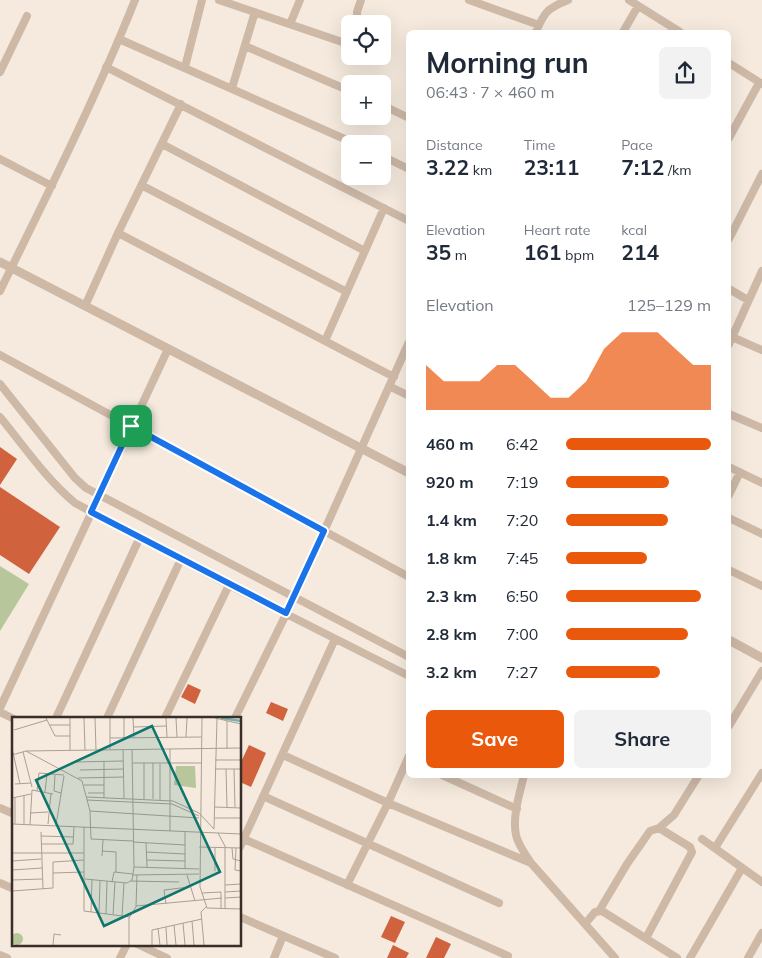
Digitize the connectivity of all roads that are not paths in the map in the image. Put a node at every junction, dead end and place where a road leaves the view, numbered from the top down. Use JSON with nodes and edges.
{"nodes":[{"id":1,"x":135,"y":0,"type":"edge"},
{"id":2,"x":202,"y":0,"type":"edge"},
{"id":3,"x":219,"y":0,"type":"edge"},
{"id":4,"x":300,"y":0,"type":"edge"},
{"id":5,"x":361,"y":0,"type":"edge"},
{"id":6,"x":469,"y":0,"type":"edge"},
{"id":7,"x":568,"y":0,"type":"edge"},
{"id":8,"x":629,"y":0,"type":"edge"},
{"id":9,"x":638,"y":6,"type":"junction"},
{"id":10,"x":255,"y":12,"type":"junction"},
{"id":11,"x":357,"y":15,"type":"edge"},
{"id":12,"x":27,"y":16,"type":"dead end"},
{"id":13,"x":290,"y":24,"type":"junction"},
{"id":14,"x":537,"y":29,"type":"edge"},
{"id":15,"x":624,"y":30,"type":"edge"},
{"id":16,"x":677,"y":30,"type":"edge"},
{"id":17,"x":119,"y":39,"type":"junction"},
{"id":18,"x":341,"y":42,"type":"edge"},
{"id":19,"x":245,"y":46,"type":"junction"},
{"id":20,"x":731,"y":64,"type":"edge"},
{"id":21,"x":106,"y":67,"type":"junction"},
{"id":22,"x":184,"y":67,"type":"junction"},
{"id":23,"x":0,"y":72,"type":"edge"},
{"id":24,"x":761,"y":84,"type":"edge"},
{"id":25,"x":341,"y":87,"type":"edge"},
{"id":26,"x":232,"y":88,"type":"junction"},
{"id":27,"x":181,"y":104,"type":"junction"},
{"id":28,"x":391,"y":109,"type":"edge"},
{"id":29,"x":406,"y":117,"type":"edge"},
{"id":30,"x":731,"y":135,"type":"edge"},
{"id":31,"x":341,"y":137,"type":"edge"},
{"id":32,"x":162,"y":144,"type":"junction"},
{"id":33,"x":0,"y":160,"type":"edge"},
{"id":34,"x":391,"y":160,"type":"edge"},
{"id":35,"x":406,"y":168,"type":"edge"},
{"id":36,"x":762,"y":174,"type":"edge"},
{"id":37,"x":52,"y":186,"type":"junction"},
{"id":38,"x":143,"y":186,"type":"junction"},
{"id":39,"x":384,"y":208,"type":"junction"},
{"id":40,"x":406,"y":219,"type":"edge"},
{"id":41,"x":118,"y":233,"type":"junction"},
{"id":42,"x":731,"y":235,"type":"edge"},
{"id":43,"x":365,"y":251,"type":"junction"},
{"id":44,"x":0,"y":262,"type":"edge"},
{"id":45,"x":12,"y":268,"type":"junction"},
{"id":46,"x":762,"y":271,"type":"edge"},
{"id":47,"x":731,"y":289,"type":"edge"},
{"id":48,"x":0,"y":291,"type":"edge"},
{"id":49,"x":347,"y":292,"type":"junction"},
{"id":50,"x":748,"y":300,"type":"junction"},
{"id":51,"x":85,"y":306,"type":"junction"},
{"id":52,"x":731,"y":338,"type":"edge"},
{"id":53,"x":731,"y":340,"type":"edge"},
{"id":54,"x":325,"y":341,"type":"junction"},
{"id":55,"x":168,"y":348,"type":"junction"},
{"id":56,"x":406,"y":349,"type":"edge"},
{"id":57,"x":762,"y":350,"type":"edge"},
{"id":58,"x":0,"y":354,"type":"edge"},
{"id":59,"x":394,"y":377,"type":"junction"},
{"id":60,"x":0,"y":384,"type":"edge"},
{"id":61,"x":389,"y":386,"type":"junction"},
{"id":62,"x":406,"y":394,"type":"edge"},
{"id":63,"x":731,"y":415,"type":"edge"},
{"id":64,"x":0,"y":417,"type":"edge"},
{"id":65,"x":131,"y":426,"type":"junction"},
{"id":66,"x":762,"y":428,"type":"edge"},
{"id":67,"x":360,"y":448,"type":"junction"},
{"id":68,"x":731,"y":468,"type":"edge"},
{"id":69,"x":406,"y":471,"type":"edge"},
{"id":70,"x":740,"y":472,"type":"junction"},
{"id":71,"x":762,"y":484,"type":"edge"},
{"id":72,"x":731,"y":491,"type":"edge"},
{"id":73,"x":99,"y":496,"type":"junction"},
{"id":74,"x":91,"y":512,"type":"junction"},
{"id":75,"x":731,"y":519,"type":"edge"},
{"id":76,"x":324,"y":531,"type":"junction"},
{"id":77,"x":762,"y":534,"type":"edge"},
{"id":78,"x":140,"y":537,"type":"junction"},
{"id":79,"x":181,"y":559,"type":"junction"},
{"id":80,"x":731,"y":571,"type":"edge"},
{"id":81,"x":406,"y":575,"type":"edge"},
{"id":82,"x":229,"y":585,"type":"junction"},
{"id":83,"x":762,"y":586,"type":"edge"},
{"id":84,"x":294,"y":598,"type":"junction"},
{"id":85,"x":286,"y":613,"type":"junction"},
{"id":86,"x":335,"y":639,"type":"junction"},
{"id":87,"x":731,"y":641,"type":"edge"},
{"id":88,"x":406,"y":655,"type":"edge"},
{"id":89,"x":762,"y":658,"type":"edge"},
{"id":90,"x":762,"y":671,"type":"edge"},
{"id":91,"x":406,"y":674,"type":"edge"},
{"id":92,"x":0,"y":708,"type":"edge"},
{"id":93,"x":0,"y":712,"type":"edge"},
{"id":94,"x":56,"y":717,"type":"edge"},
{"id":95,"x":107,"y":717,"type":"edge"},
{"id":96,"x":165,"y":717,"type":"edge"},
{"id":97,"x":236,"y":717,"type":"edge"},
{"id":98,"x":12,"y":718,"type":"edge"},
{"id":99,"x":731,"y":723,"type":"edge"},
{"id":100,"x":283,"y":754,"type":"junction"},
{"id":101,"x":406,"y":762,"type":"edge"},
{"id":102,"x":762,"y":773,"type":"edge"},
{"id":103,"x":449,"y":778,"type":"edge"},
{"id":104,"x":523,"y":778,"type":"edge"},
{"id":105,"x":697,"y":778,"type":"edge"},
{"id":106,"x":263,"y":796,"type":"junction"},
{"id":107,"x":388,"y":803,"type":"junction"},
{"id":108,"x":0,"y":808,"type":"edge"},
{"id":109,"x":517,"y":809,"type":"junction"},
{"id":110,"x":12,"y":813,"type":"edge"},
{"id":111,"x":659,"y":828,"type":"junction"},
{"id":112,"x":244,"y":839,"type":"junction"},
{"id":113,"x":702,"y":839,"type":"dead end"},
{"id":114,"x":367,"y":843,"type":"junction"},
{"id":115,"x":241,"y":845,"type":"edge"},
{"id":116,"x":715,"y":848,"type":"junction"},
{"id":117,"x":531,"y":863,"type":"junction"},
{"id":118,"x":742,"y":868,"type":"junction"},
{"id":119,"x":762,"y":882,"type":"edge"},
{"id":120,"x":0,"y":883,"type":"edge"},
{"id":121,"x":347,"y":885,"type":"junction"},
{"id":122,"x":12,"y":888,"type":"edge"},
{"id":123,"x":500,"y":903,"type":"dead end"},
{"id":124,"x":598,"y":911,"type":"junction"},
{"id":125,"x":241,"y":917,"type":"edge"},
{"id":126,"x":585,"y":924,"type":"junction"},
{"id":127,"x":762,"y":933,"type":"edge"},
{"id":128,"x":284,"y":936,"type":"junction"},
{"id":129,"x":646,"y":938,"type":"junction"},
{"id":130,"x":126,"y":946,"type":"edge"},
{"id":131,"x":141,"y":946,"type":"edge"},
{"id":132,"x":0,"y":955,"type":"edge"},
{"id":133,"x":508,"y":956,"type":"dead end"},
{"id":134,"x":7,"y":958,"type":"edge"},
{"id":135,"x":120,"y":958,"type":"edge"},
{"id":136,"x":167,"y":958,"type":"edge"},
{"id":137,"x":274,"y":958,"type":"edge"},
{"id":138,"x":335,"y":958,"type":"edge"},
{"id":139,"x":615,"y":958,"type":"edge"},
{"id":140,"x":677,"y":958,"type":"edge"},
{"id":141,"x":690,"y":958,"type":"edge"},
{"id":142,"x":748,"y":958,"type":"edge"}],
"edges":[{"from":1,"to":17,"type":"street"},
{"from":2,"to":22,"type":"street"},
{"from":3,"to":10,"type":"street"},
{"from":4,"to":13,"type":"street"},
{"from":5,"to":11,"type":"street"},
{"from":6,"to":14,"type":"street"},
{"from":7,"to":14,"type":"street"},
{"from":8,"to":9,"type":"street"},
{"from":9,"to":15,"type":"street"},
{"from":9,"to":16,"type":"street"},
{"from":10,"to":13,"type":"street"},
{"from":10,"to":19,"type":"street"},
{"from":12,"to":23,"type":"street"},
{"from":13,"to":18,"type":"street"},
{"from":17,"to":21,"type":"street"},
{"from":17,"to":22,"type":"street"},
{"from":19,"to":25,"type":"street"},
{"from":19,"to":26,"type":"street"},
{"from":20,"to":24,"type":"street"},
{"from":21,"to":27,"type":"street"},
{"from":21,"to":37,"type":"street"},
{"from":22,"to":26,"type":"street"},
{"from":24,"to":30,"type":"street"},
{"from":26,"to":31,"type":"street"},
{"from":27,"to":32,"type":"street"},
{"from":27,"to":39,"type":"street"},
{"from":28,"to":29,"type":"street"},
{"from":32,"to":38,"type":"street"},
{"from":32,"to":43,"type":"street"},
{"from":33,"to":37,"type":"street"},
{"from":34,"to":35,"type":"street"},
{"from":36,"to":42,"type":"street"},
{"from":37,"to":45,"type":"street"},
{"from":38,"to":41,"type":"street"},
{"from":38,"to":49,"type":"street"},
{"from":39,"to":40,"type":"street"},
{"from":39,"to":43,"type":"street"},
{"from":41,"to":51,"type":"street"},
{"from":41,"to":54,"type":"street"},
{"from":43,"to":49,"type":"street"},
{"from":44,"to":45,"type":"street"},
{"from":45,"to":48,"type":"street"},
{"from":45,"to":51,"type":"street"},
{"from":46,"to":50,"type":"street"},
{"from":47,"to":50,"type":"street"},
{"from":49,"to":54,"type":"street"},
{"from":50,"to":52,"type":"street"},
{"from":51,"to":55,"type":"street"},
{"from":53,"to":57,"type":"street"},
{"from":54,"to":59,"type":"street"},
{"from":55,"to":65,"type":"street"},
{"from":55,"to":67,"type":"street"},
{"from":56,"to":59,"type":"street"},
{"from":58,"to":65,"type":"street"},
{"from":59,"to":61,"type":"street"},
{"from":60,"to":73,"type":"street"},
{"from":61,"to":62,"type":"street"},
{"from":61,"to":67,"type":"street"},
{"from":63,"to":66,"type":"street"},
{"from":64,"to":74,"type":"street"},
{"from":65,"to":73,"type":"street"},
{"from":65,"to":76,"type":"street"},
{"from":67,"to":69,"type":"street"},
{"from":67,"to":76,"type":"street"},
{"from":68,"to":70,"type":"street"},
{"from":70,"to":71,"type":"street"},
{"from":70,"to":72,"type":"street"},
{"from":73,"to":74,"type":"street"},
{"from":73,"to":84,"type":"street"},
{"from":74,"to":78,"type":"street"},
{"from":74,"to":92,"type":"street"},
{"from":75,"to":77,"type":"street"},
{"from":76,"to":81,"type":"street"},
{"from":76,"to":84,"type":"street"},
{"from":78,"to":79,"type":"street"},
{"from":78,"to":94,"type":"street"},
{"from":79,"to":82,"type":"street"},
{"from":79,"to":95,"type":"street"},
{"from":80,"to":83,"type":"street"},
{"from":82,"to":85,"type":"street"},
{"from":82,"to":96,"type":"street"},
{"from":84,"to":85,"type":"street"},
{"from":84,"to":88,"type":"street"},
{"from":85,"to":86,"type":"street"},
{"from":85,"to":97,"type":"street"},
{"from":86,"to":91,"type":"street"},
{"from":86,"to":100,"type":"street"},
{"from":87,"to":89,"type":"street"},
{"from":90,"to":99,"type":"street"},
{"from":93,"to":98,"type":"street"},
{"from":100,"to":106,"type":"street"},
{"from":100,"to":107,"type":"street"},
{"from":101,"to":107,"type":"street"},
{"from":102,"to":116,"type":"street"},
{"from":103,"to":109,"type":"street"},
{"from":104,"to":109,"type":"street"},
{"from":105,"to":111,"type":"street"},
{"from":106,"to":112,"type":"street"},
{"from":106,"to":114,"type":"street"},
{"from":107,"to":114,"type":"street"},
{"from":107,"to":117,"type":"street"},
{"from":108,"to":110,"type":"street"},
{"from":109,"to":117,"type":"street"},
{"from":111,"to":124,"type":"street"},
{"from":111,"to":129,"type":"street"},
{"from":112,"to":115,"type":"street"},
{"from":112,"to":121,"type":"street"},
{"from":113,"to":116,"type":"street"},
{"from":114,"to":121,"type":"street"},
{"from":114,"to":123,"type":"street"},
{"from":116,"to":118,"type":"street"},
{"from":117,"to":126,"type":"street"},
{"from":118,"to":119,"type":"street"},
{"from":118,"to":141,"type":"street"},
{"from":120,"to":122,"type":"street"},
{"from":121,"to":133,"type":"street"},
{"from":124,"to":126,"type":"street"},
{"from":124,"to":129,"type":"street"},
{"from":125,"to":128,"type":"street"},
{"from":126,"to":139,"type":"street"},
{"from":127,"to":142,"type":"street"},
{"from":128,"to":137,"type":"street"},
{"from":128,"to":138,"type":"street"},
{"from":129,"to":140,"type":"street"},
{"from":130,"to":135,"type":"street"},
{"from":131,"to":136,"type":"street"},
{"from":132,"to":134,"type":"street"}]}
